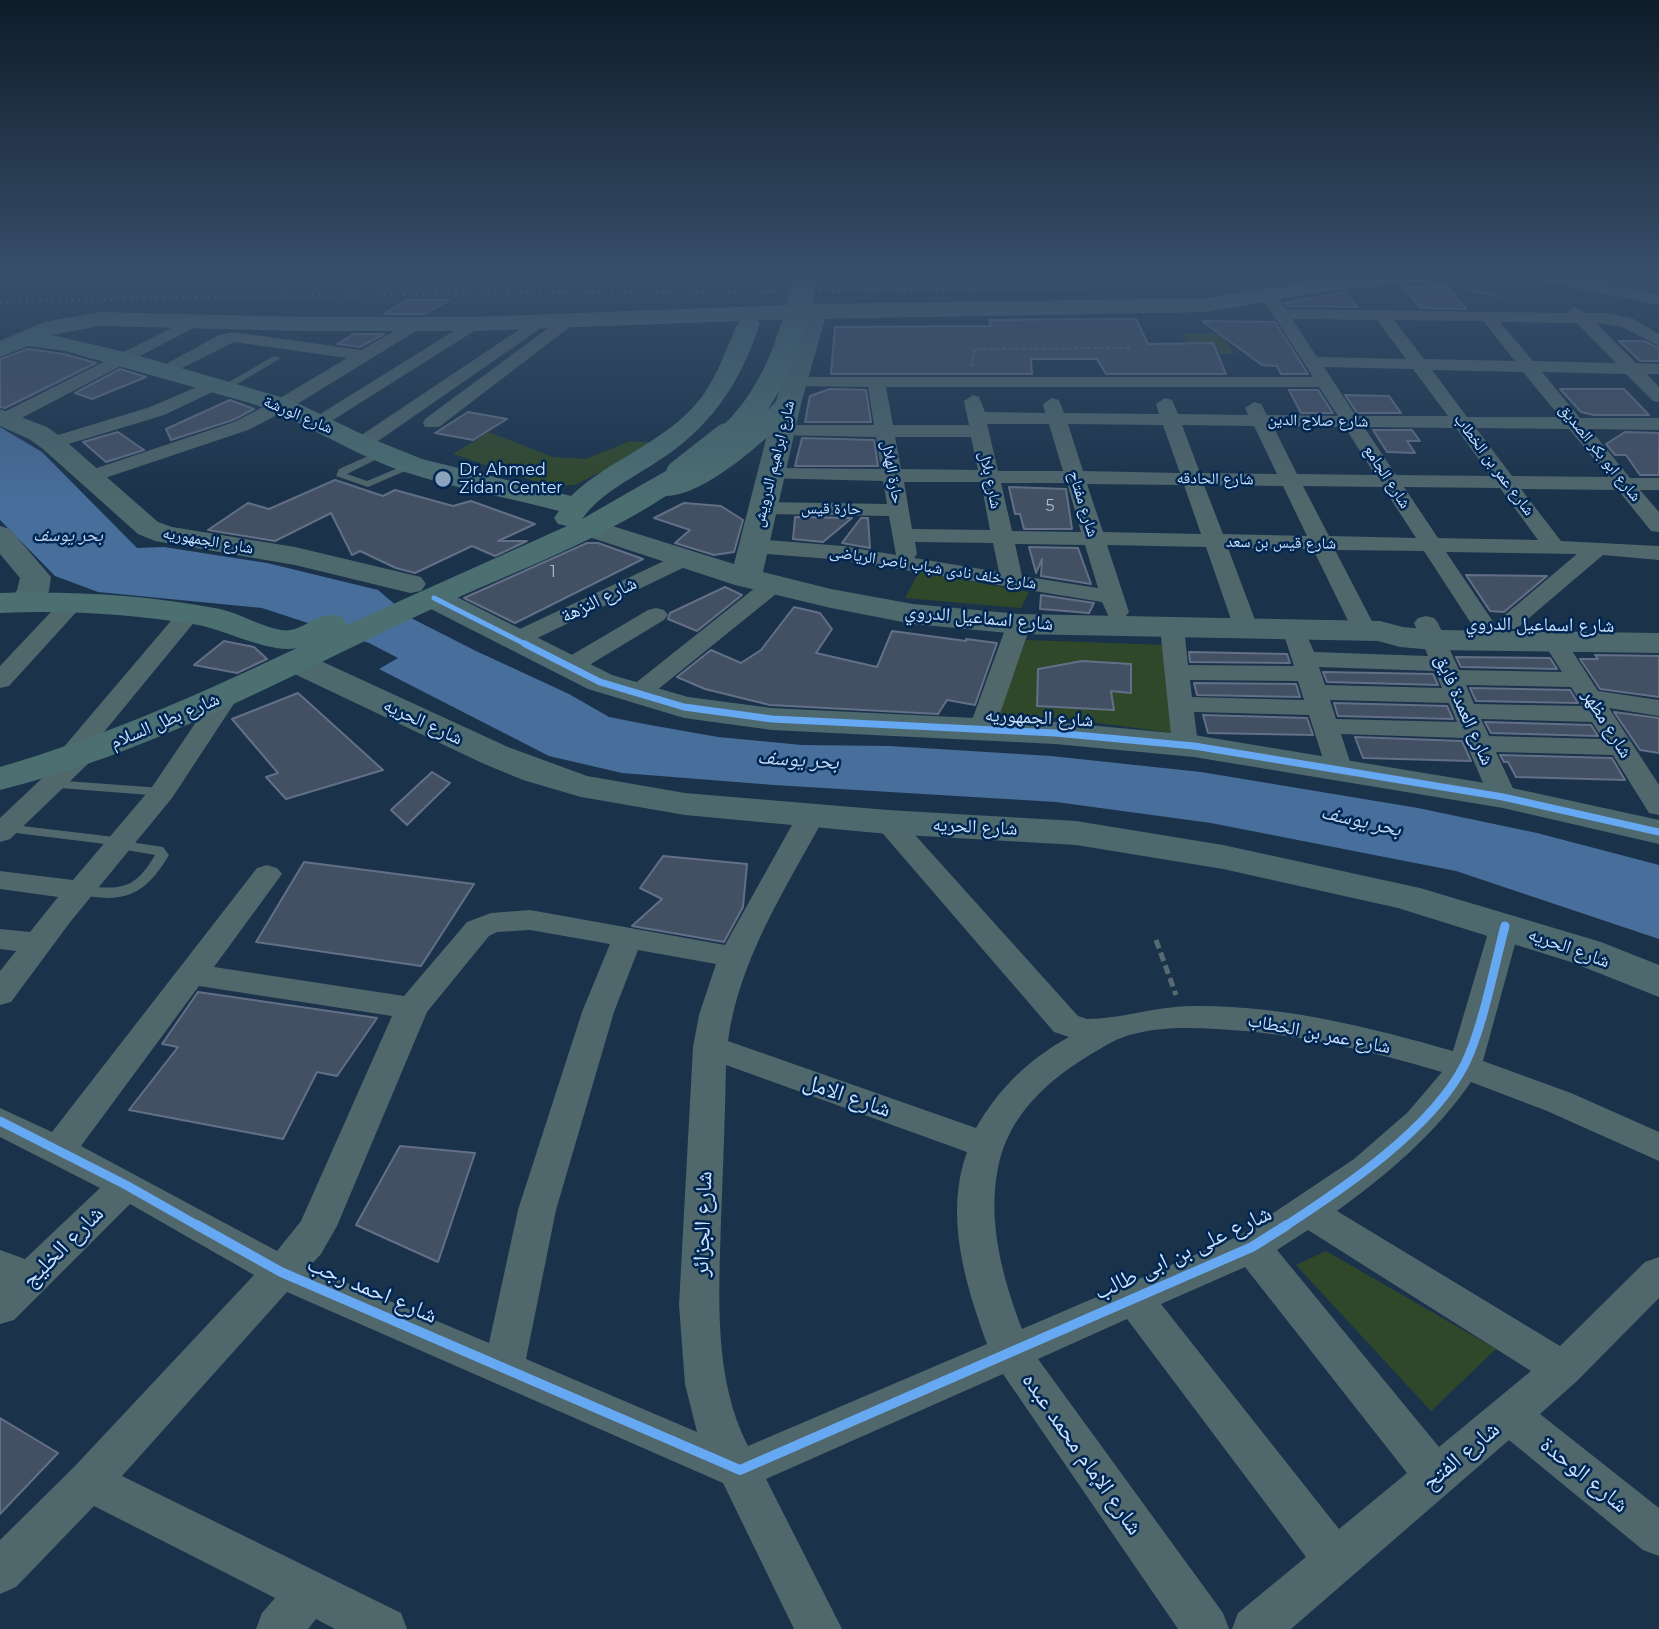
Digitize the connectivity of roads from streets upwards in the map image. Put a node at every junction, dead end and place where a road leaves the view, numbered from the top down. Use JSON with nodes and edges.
{"nodes":[{"id":1,"x":90,"y":350,"type":"edge"},
{"id":2,"x":142,"y":350,"type":"edge"},
{"id":3,"x":203,"y":350,"type":"edge"},
{"id":4,"x":327,"y":350,"type":"edge"},
{"id":5,"x":371,"y":350,"type":"edge"},
{"id":6,"x":431,"y":350,"type":"edge"},
{"id":7,"x":501,"y":350,"type":"edge"},
{"id":8,"x":529,"y":350,"type":"edge"},
{"id":9,"x":741,"y":350,"type":"edge"},
{"id":10,"x":766,"y":350,"type":"edge"},
{"id":11,"x":783,"y":350,"type":"edge"},
{"id":12,"x":805,"y":350,"type":"edge"},
{"id":13,"x":1306,"y":350,"type":"edge"},
{"id":14,"x":1408,"y":350,"type":"edge"},
{"id":15,"x":1515,"y":350,"type":"edge"},
{"id":16,"x":1614,"y":350,"type":"edge"},
{"id":17,"x":363,"y":355,"type":"junction"},
{"id":18,"x":125,"y":359,"type":"junction"},
{"id":19,"x":1313,"y":362,"type":"junction"},
{"id":20,"x":1418,"y":364,"type":"junction"},
{"id":21,"x":1528,"y":366,"type":"junction"},
{"id":22,"x":1633,"y":369,"type":"junction"},
{"id":23,"x":1659,"y":369,"type":"edge"},
{"id":24,"x":164,"y":370,"type":"junction"},
{"id":25,"x":876,"y":381,"type":"junction"},
{"id":26,"x":968,"y":381,"type":"junction"},
{"id":27,"x":1045,"y":381,"type":"junction"},
{"id":28,"x":1157,"y":381,"type":"junction"},
{"id":29,"x":1240,"y":382,"type":"junction"},
{"id":30,"x":1325,"y":382,"type":"junction"},
{"id":31,"x":219,"y":386,"type":"junction"},
{"id":32,"x":792,"y":392,"type":"junction"},
{"id":33,"x":1659,"y":397,"type":"edge"},
{"id":34,"x":282,"y":405,"type":"junction"},
{"id":35,"x":3,"y":418,"type":"edge"},
{"id":36,"x":1056,"y":419,"type":"junction"},
{"id":37,"x":1171,"y":420,"type":"junction"},
{"id":38,"x":1260,"y":420,"type":"junction"},
{"id":39,"x":318,"y":421,"type":"junction"},
{"id":40,"x":1352,"y":421,"type":"junction"},
{"id":41,"x":432,"y":422,"type":"dead end"},
{"id":42,"x":1462,"y":422,"type":"junction"},
{"id":43,"x":1575,"y":423,"type":"junction"},
{"id":44,"x":1659,"y":424,"type":"edge"},
{"id":45,"x":978,"y":425,"type":"junction"},
{"id":46,"x":781,"y":431,"type":"junction"},
{"id":47,"x":885,"y":431,"type":"junction"},
{"id":48,"x":52,"y":443,"type":"junction"},
{"id":49,"x":372,"y":449,"type":"junction"},
{"id":50,"x":674,"y":470,"type":"junction"},
{"id":51,"x":771,"y":474,"type":"junction"},
{"id":52,"x":892,"y":475,"type":"junction"},
{"id":53,"x":92,"y":476,"type":"junction"},
{"id":54,"x":989,"y":476,"type":"junction"},
{"id":55,"x":1074,"y":477,"type":"junction"},
{"id":56,"x":1192,"y":478,"type":"junction"},
{"id":57,"x":1290,"y":480,"type":"junction"},
{"id":58,"x":1388,"y":481,"type":"junction"},
{"id":59,"x":1507,"y":482,"type":"junction"},
{"id":60,"x":1624,"y":483,"type":"junction"},
{"id":61,"x":1659,"y":484,"type":"edge"},
{"id":62,"x":647,"y":497,"type":"junction"},
{"id":63,"x":763,"y":508,"type":"junction"},
{"id":64,"x":898,"y":510,"type":"junction"},
{"id":65,"x":578,"y":517,"type":"junction"},
{"id":66,"x":1659,"y":526,"type":"edge"},
{"id":67,"x":0,"y":535,"type":"edge"},
{"id":68,"x":902,"y":536,"type":"junction"},
{"id":69,"x":1003,"y":537,"type":"junction"},
{"id":70,"x":1094,"y":539,"type":"junction"},
{"id":71,"x":1215,"y":542,"type":"junction"},
{"id":72,"x":1323,"y":544,"type":"junction"},
{"id":73,"x":754,"y":546,"type":"junction"},
{"id":74,"x":1432,"y":546,"type":"junction"},
{"id":75,"x":1555,"y":548,"type":"junction"},
{"id":76,"x":1598,"y":548,"type":"junction"},
{"id":77,"x":1659,"y":553,"type":"edge"},
{"id":78,"x":683,"y":559,"type":"junction"},
{"id":79,"x":908,"y":564,"type":"junction"},
{"id":80,"x":1012,"y":580,"type":"junction"},
{"id":81,"x":760,"y":582,"type":"junction"},
{"id":82,"x":415,"y":594,"type":"junction"},
{"id":83,"x":13,"y":603,"type":"edge"},
{"id":84,"x":72,"y":603,"type":"junction"},
{"id":85,"x":1116,"y":611,"type":"junction"},
{"id":86,"x":189,"y":614,"type":"junction"},
{"id":87,"x":656,"y":615,"type":"dead end"},
{"id":88,"x":1019,"y":624,"type":"junction"},
{"id":89,"x":1495,"y":624,"type":"junction"},
{"id":90,"x":1659,"y":626,"type":"edge"},
{"id":91,"x":1172,"y":627,"type":"junction"},
{"id":92,"x":1246,"y":628,"type":"junction"},
{"id":93,"x":1372,"y":631,"type":"junction"},
{"id":94,"x":514,"y":640,"type":"junction"},
{"id":95,"x":1555,"y":642,"type":"junction"},
{"id":96,"x":1659,"y":643,"type":"edge"},
{"id":97,"x":307,"y":650,"type":"junction"},
{"id":98,"x":567,"y":668,"type":"junction"},
{"id":99,"x":1177,"y":672,"type":"junction"},
{"id":100,"x":0,"y":681,"type":"edge"},
{"id":101,"x":1311,"y":681,"type":"junction"},
{"id":102,"x":1454,"y":686,"type":"junction"},
{"id":103,"x":637,"y":694,"type":"junction"},
{"id":104,"x":226,"y":696,"type":"junction"},
{"id":105,"x":1589,"y":697,"type":"junction"},
{"id":106,"x":1181,"y":704,"type":"junction"},
{"id":107,"x":1659,"y":708,"type":"edge"},
{"id":108,"x":981,"y":731,"type":"junction"},
{"id":109,"x":1185,"y":745,"type":"junction"},
{"id":110,"x":1621,"y":747,"type":"junction"},
{"id":111,"x":67,"y":766,"type":"junction"},
{"id":112,"x":1339,"y":768,"type":"junction"},
{"id":113,"x":0,"y":779,"type":"edge"},
{"id":114,"x":1503,"y":797,"type":"junction"},
{"id":115,"x":1659,"y":807,"type":"edge"},
{"id":116,"x":811,"y":816,"type":"junction"},
{"id":117,"x":888,"y":822,"type":"junction"},
{"id":118,"x":3,"y":831,"type":"edge"},
{"id":119,"x":1659,"y":832,"type":"edge"},
{"id":120,"x":267,"y":874,"type":"dead end"},
{"id":121,"x":0,"y":880,"type":"edge"},
{"id":122,"x":80,"y":890,"type":"junction"},
{"id":123,"x":1505,"y":926,"type":"junction"},
{"id":124,"x":628,"y":937,"type":"junction"},
{"id":125,"x":0,"y":939,"type":"edge"},
{"id":126,"x":37,"y":943,"type":"junction"},
{"id":127,"x":734,"y":957,"type":"junction"},
{"id":128,"x":192,"y":974,"type":"junction"},
{"id":129,"x":1659,"y":982,"type":"edge"},
{"id":130,"x":0,"y":994,"type":"edge"},
{"id":131,"x":412,"y":1008,"type":"junction"},
{"id":132,"x":1105,"y":1032,"type":"junction"},
{"id":133,"x":710,"y":1047,"type":"junction"},
{"id":134,"x":1463,"y":1067,"type":"junction"},
{"id":135,"x":0,"y":1121,"type":"edge"},
{"id":136,"x":984,"y":1144,"type":"junction"},
{"id":137,"x":1659,"y":1147,"type":"edge"},
{"id":138,"x":59,"y":1149,"type":"junction"},
{"id":139,"x":126,"y":1185,"type":"junction"},
{"id":140,"x":1309,"y":1212,"type":"junction"},
{"id":141,"x":1252,"y":1247,"type":"junction"},
{"id":142,"x":16,"y":1272,"type":"edge"},
{"id":143,"x":281,"y":1272,"type":"junction"},
{"id":144,"x":1659,"y":1273,"type":"edge"},
{"id":145,"x":1134,"y":1299,"type":"junction"},
{"id":146,"x":0,"y":1308,"type":"edge"},
{"id":147,"x":1011,"y":1353,"type":"junction"},
{"id":148,"x":504,"y":1367,"type":"junction"},
{"id":149,"x":1563,"y":1369,"type":"junction"},
{"id":150,"x":1509,"y":1415,"type":"junction"},
{"id":151,"x":740,"y":1470,"type":"junction"},
{"id":152,"x":1436,"y":1477,"type":"junction"},
{"id":153,"x":89,"y":1481,"type":"junction"},
{"id":154,"x":1659,"y":1535,"type":"edge"},
{"id":155,"x":1336,"y":1561,"type":"junction"},
{"id":156,"x":0,"y":1572,"type":"edge"},
{"id":157,"x":308,"y":1593,"type":"junction"},
{"id":158,"x":279,"y":1629,"type":"edge"},
{"id":159,"x":384,"y":1629,"type":"edge"},
{"id":160,"x":819,"y":1629,"type":"edge"},
{"id":161,"x":1206,"y":1629,"type":"edge"},
{"id":162,"x":1255,"y":1629,"type":"edge"}],
"edges":[{"from":1,"to":18,"type":"main road","name":"شارع الورشة"},
{"from":2,"to":18,"type":"street"},
{"from":3,"to":24,"type":"street"},
{"from":4,"to":17,"type":"street"},
{"from":5,"to":17,"type":"street"},
{"from":6,"to":39,"type":"street"},
{"from":7,"to":49,"type":"street"},
{"from":8,"to":41,"type":"street"},
{"from":9,"to":65,"type":"main road"},
{"from":10,"to":50,"type":"main road"},
{"from":11,"to":50,"type":"main road","bridge":true},
{"from":12,"to":32,"type":"street","name":"شارع ابراهيم الدرويش"},
{"from":13,"to":19,"type":"street","name":"شارع الجامع"},
{"from":14,"to":20,"type":"street","name":"شارع عمر بن الخطاب"},
{"from":15,"to":21,"type":"street","name":"شارع ابو بكر الصديق"},
{"from":16,"to":22,"type":"street"},
{"from":17,"to":34,"type":"street"},
{"from":18,"to":24,"type":"main road","name":"شارع الورشة"},
{"from":18,"to":35,"type":"street"},
{"from":19,"to":20,"type":"street"},
{"from":19,"to":30,"type":"street","name":"شارع الجامع"},
{"from":20,"to":21,"type":"street"},
{"from":20,"to":42,"type":"street","name":"شارع عمر بن الخطاب"},
{"from":21,"to":22,"type":"street"},
{"from":21,"to":43,"type":"street","name":"شارع ابو بكر الصديق"},
{"from":22,"to":23,"type":"street"},
{"from":22,"to":33,"type":"street"},
{"from":24,"to":31,"type":"main road","name":"شارع الورشة"},
{"from":25,"to":26,"type":"street"},
{"from":25,"to":32,"type":"street"},
{"from":25,"to":47,"type":"street","name":"حارة الهلال"},
{"from":26,"to":27,"type":"street"},
{"from":26,"to":45,"type":"street","name":"شارع بلال"},
{"from":27,"to":28,"type":"street"},
{"from":27,"to":36,"type":"street","name":"شارع مفتاح"},
{"from":28,"to":29,"type":"street"},
{"from":28,"to":37,"type":"street"},
{"from":29,"to":30,"type":"street"},
{"from":29,"to":38,"type":"street"},
{"from":30,"to":40,"type":"street","name":"شارع الجامع"},
{"from":31,"to":34,"type":"main road","name":"شارع الورشة"},
{"from":31,"to":48,"type":"street"},
{"from":32,"to":46,"type":"street","name":"شارع ابراهيم الدرويش"},
{"from":32,"to":62,"type":"main road"},
{"from":34,"to":39,"type":"main road","name":"شارع الورشة"},
{"from":34,"to":53,"type":"street"},
{"from":35,"to":48,"type":"street","name":"شارع الجمهوريه"},
{"from":36,"to":37,"type":"street","name":"شارع صلاح الدين"},
{"from":36,"to":45,"type":"street","name":"شارع صلاح الدين"},
{"from":36,"to":55,"type":"street","name":"شارع مفتاح"},
{"from":37,"to":38,"type":"street","name":"شارع صلاح الدين"},
{"from":37,"to":56,"type":"street"},
{"from":38,"to":40,"type":"street","name":"شارع صلاح الدين"},
{"from":38,"to":57,"type":"street"},
{"from":39,"to":49,"type":"main road","name":"شارع الورشة"},
{"from":40,"to":42,"type":"street","name":"شارع صلاح الدين"},
{"from":40,"to":58,"type":"street","name":"شارع الجامع"},
{"from":42,"to":43,"type":"street","name":"شارع صلاح الدين"},
{"from":42,"to":59,"type":"street","name":"شارع عمر بن الخطاب"},
{"from":43,"to":44,"type":"street","name":"شارع صلاح الدين"},
{"from":43,"to":60,"type":"street","name":"شارع ابو بكر الصديق"},
{"from":45,"to":47,"type":"street","name":"شارع صلاح الدين"},
{"from":45,"to":54,"type":"street","name":"شارع بلال"},
{"from":46,"to":47,"type":"street","name":"شارع صلاح الدين"},
{"from":46,"to":51,"type":"street","name":"شارع ابراهيم الدرويش"},
{"from":47,"to":52,"type":"street","name":"حارة الهلال"},
{"from":48,"to":53,"type":"street","name":"شارع الجمهوريه"},
{"from":49,"to":65,"type":"main road","name":"شارع الورشة"},
{"from":50,"to":62,"type":"main road"},
{"from":50,"to":65,"type":"main road"},
{"from":51,"to":52,"type":"street","name":"شارع الحادقه"},
{"from":51,"to":63,"type":"street","name":"شارع ابراهيم الدرويش"},
{"from":52,"to":54,"type":"street","name":"شارع الحادقه"},
{"from":52,"to":64,"type":"street","name":"حارة الهلال"},
{"from":53,"to":82,"type":"street","name":"شارع الجمهوريه"},
{"from":54,"to":55,"type":"street","name":"شارع الحادقه"},
{"from":54,"to":69,"type":"street","name":"شارع بلال"},
{"from":55,"to":56,"type":"street","name":"شارع الحادقه"},
{"from":55,"to":70,"type":"street","name":"شارع مفتاح"},
{"from":56,"to":57,"type":"street","name":"شارع الحادقه"},
{"from":56,"to":71,"type":"street"},
{"from":57,"to":58,"type":"street","name":"شارع الحادقه"},
{"from":57,"to":72,"type":"street"},
{"from":58,"to":59,"type":"street","name":"شارع الحادقه"},
{"from":58,"to":74,"type":"street","name":"شارع الجامع"},
{"from":59,"to":60,"type":"street","name":"شارع الحادقه"},
{"from":59,"to":75,"type":"street","name":"شارع عمر بن الخطاب"},
{"from":60,"to":61,"type":"street","name":"شارع الحادقه"},
{"from":60,"to":66,"type":"street","name":"شارع ابو بكر الصديق"},
{"from":62,"to":65,"type":"main road"},
{"from":63,"to":64,"type":"street","name":"حارة قيس"},
{"from":63,"to":73,"type":"street","name":"شارع ابراهيم الدرويش"},
{"from":64,"to":68,"type":"street","name":"حارة الهلال"},
{"from":65,"to":78,"type":"street","name":"شارع اسماعيل الدروي"},
{"from":65,"to":82,"type":"main road"},
{"from":67,"to":83,"type":"street"},
{"from":68,"to":69,"type":"street","name":"شارع قيس بن سعد"},
{"from":68,"to":79,"type":"street","name":"حارة الهلال"},
{"from":69,"to":70,"type":"street","name":"شارع قيس بن سعد"},
{"from":69,"to":80,"type":"street","name":"شارع بلال"},
{"from":70,"to":71,"type":"street","name":"شارع قيس بن سعد"},
{"from":70,"to":85,"type":"street","name":"شارع مفتاح"},
{"from":71,"to":72,"type":"street","name":"شارع قيس بن سعد"},
{"from":71,"to":92,"type":"street"},
{"from":72,"to":74,"type":"street","name":"شارع قيس بن سعد"},
{"from":72,"to":93,"type":"street"},
{"from":73,"to":79,"type":"street","name":"شارع خلف نادى شباب ناصر الرياضى"},
{"from":73,"to":81,"type":"street","name":"شارع ابراهيم الدرويش"},
{"from":74,"to":75,"type":"street","name":"شارع قيس بن سعد"},
{"from":74,"to":89,"type":"street","name":"شارع الجامع"},
{"from":75,"to":76,"type":"street","name":"شارع قيس بن سعد"},
{"from":76,"to":77,"type":"street","name":"شارع قيس بن سعد"},
{"from":76,"to":89,"type":"street"},
{"from":78,"to":81,"type":"street","name":"شارع اسماعيل الدروي"},
{"from":78,"to":94,"type":"street","name":"شارع النزهة"},
{"from":79,"to":80,"type":"street","name":"شارع خلف نادى شباب ناصر الرياضى"},
{"from":80,"to":85,"type":"street","name":"شارع خلف نادى شباب ناصر الرياضى"},
{"from":81,"to":88,"type":"street","name":"شارع اسماعيل الدروي"},
{"from":81,"to":103,"type":"street"},
{"from":82,"to":94,"type":"street","name":"شارع الجمهوريه"},
{"from":82,"to":97,"type":"main road","name":"شارع بطل السلام"},
{"from":83,"to":84,"type":"main road"},
{"from":84,"to":86,"type":"main road"},
{"from":84,"to":100,"type":"street"},
{"from":85,"to":88,"type":"street","name":"شارع اسماعيل الدروي"},
{"from":85,"to":91,"type":"street","name":"شارع اسماعيل الدروي"},
{"from":86,"to":97,"type":"main road"},
{"from":86,"to":111,"type":"street"},
{"from":87,"to":98,"type":"street"},
{"from":88,"to":108,"type":"street"},
{"from":89,"to":90,"type":"street","name":"شارع اسماعيل الدروي"},
{"from":89,"to":102,"type":"street","name":"شارع اسماعيل الدروي"},
{"from":91,"to":92,"type":"street","name":"شارع اسماعيل الدروي"},
{"from":91,"to":99,"type":"street"},
{"from":92,"to":101,"type":"street","name":"شارع اسماعيل الدروي"},
{"from":93,"to":101,"type":"street","name":"شارع اسماعيل الدروي"},
{"from":93,"to":102,"type":"street","name":"شارع اسماعيل الدروي"},
{"from":94,"to":98,"type":"street","name":"شارع الجمهوريه"},
{"from":95,"to":96,"type":"street","name":"شارع اسماعيل الدروي"},
{"from":95,"to":102,"type":"street","name":"شارع اسماعيل الدروي"},
{"from":95,"to":105,"type":"street","name":"شارع مظهر"},
{"from":97,"to":104,"type":"main road","name":"شارع بطل السلام"},
{"from":97,"to":116,"type":"street","name":"شارع الحريه"},
{"from":98,"to":103,"type":"street","name":"شارع الجمهوريه"},
{"from":99,"to":101,"type":"street"},
{"from":99,"to":106,"type":"street"},
{"from":101,"to":102,"type":"street"},
{"from":101,"to":102,"type":"street"},
{"from":101,"to":102,"type":"street"},
{"from":101,"to":106,"type":"street"},
{"from":101,"to":112,"type":"street"},
{"from":102,"to":105,"type":"street"},
{"from":102,"to":105,"type":"street"},
{"from":102,"to":110,"type":"street"},
{"from":102,"to":114,"type":"street","name":"شارع العمدة فايق"},
{"from":103,"to":108,"type":"street","name":"شارع الجمهوريه"},
{"from":104,"to":111,"type":"main road","name":"شارع بطل السلام"},
{"from":104,"to":122,"type":"street"},
{"from":105,"to":107,"type":"street"},
{"from":105,"to":110,"type":"street","name":"شارع مظهر"},
{"from":106,"to":109,"type":"street"},
{"from":108,"to":109,"type":"street","name":"شارع الجمهوريه"},
{"from":109,"to":112,"type":"street","name":"شارع الجمهوريه"},
{"from":110,"to":115,"type":"street","name":"شارع مظهر"},
{"from":111,"to":113,"type":"main road","name":"شارع بطل السلام"},
{"from":111,"to":118,"type":"street"},
{"from":112,"to":114,"type":"street","name":"شارع الجمهوريه"},
{"from":114,"to":119,"type":"street","name":"شارع الجمهوريه"},
{"from":116,"to":117,"type":"street","name":"شارع الحريه"},
{"from":116,"to":127,"type":"street","name":"شارع الجزائر"},
{"from":117,"to":123,"type":"street","name":"شارع الحريه"},
{"from":117,"to":132,"type":"street","name":"شارع عمر بن الخطاب"},
{"from":120,"to":128,"type":"street"},
{"from":121,"to":122,"type":"street"},
{"from":122,"to":126,"type":"street"},
{"from":123,"to":129,"type":"street","name":"شارع الحريه"},
{"from":123,"to":134,"type":"street","name":"شارع على بن ابى طالب"},
{"from":124,"to":127,"type":"street"},
{"from":124,"to":131,"type":"street"},
{"from":124,"to":148,"type":"street"},
{"from":125,"to":126,"type":"street"},
{"from":126,"to":130,"type":"street"},
{"from":127,"to":133,"type":"street","name":"شارع الجزائر"},
{"from":128,"to":131,"type":"street"},
{"from":128,"to":138,"type":"street"},
{"from":131,"to":143,"type":"street"},
{"from":132,"to":134,"type":"street","name":"شارع عمر بن الخطاب"},
{"from":132,"to":136,"type":"street","name":"شارع الإمام محمد عبده"},
{"from":133,"to":136,"type":"street","name":"شارع الامل"},
{"from":133,"to":151,"type":"street","name":"شارع الجزائر"},
{"from":134,"to":137,"type":"street","name":"شارع عمر بن الخطاب"},
{"from":134,"to":140,"type":"street","name":"شارع على بن ابى طالب"},
{"from":135,"to":138,"type":"street","name":"شارع احمد رجب"},
{"from":136,"to":147,"type":"street","name":"شارع الإمام محمد عبده"},
{"from":138,"to":139,"type":"street","name":"شارع احمد رجب"},
{"from":139,"to":142,"type":"street","name":"شارع الخليج"},
{"from":139,"to":143,"type":"street","name":"شارع احمد رجب"},
{"from":140,"to":141,"type":"street","name":"شارع على بن ابى طالب"},
{"from":140,"to":149,"type":"street"},
{"from":141,"to":145,"type":"street","name":"شارع على بن ابى طالب"},
{"from":141,"to":152,"type":"street"},
{"from":142,"to":146,"type":"street","name":"شارع الخليج"},
{"from":143,"to":148,"type":"street","name":"شارع احمد رجب"},
{"from":143,"to":153,"type":"street"},
{"from":144,"to":149,"type":"street","name":"شارع الفتح"},
{"from":145,"to":147,"type":"street","name":"شارع على بن ابى طالب"},
{"from":145,"to":155,"type":"street"},
{"from":147,"to":151,"type":"street","name":"شارع على بن ابى طالب"},
{"from":147,"to":161,"type":"street","name":"شارع الإمام محمد عبده"},
{"from":148,"to":151,"type":"street","name":"شارع احمد رجب"},
{"from":149,"to":150,"type":"street","name":"شارع الفتح"},
{"from":150,"to":152,"type":"street","name":"شارع الفتح"},
{"from":150,"to":154,"type":"street","name":"شارع الوحدة"},
{"from":151,"to":160,"type":"street","name":"شارع الجزائر"},
{"from":152,"to":155,"type":"street","name":"شارع الفتح"},
{"from":153,"to":156,"type":"street"},
{"from":153,"to":157,"type":"street"},
{"from":155,"to":162,"type":"street","name":"شارع الفتح"},
{"from":157,"to":158,"type":"street"},
{"from":157,"to":159,"type":"street"}]}
